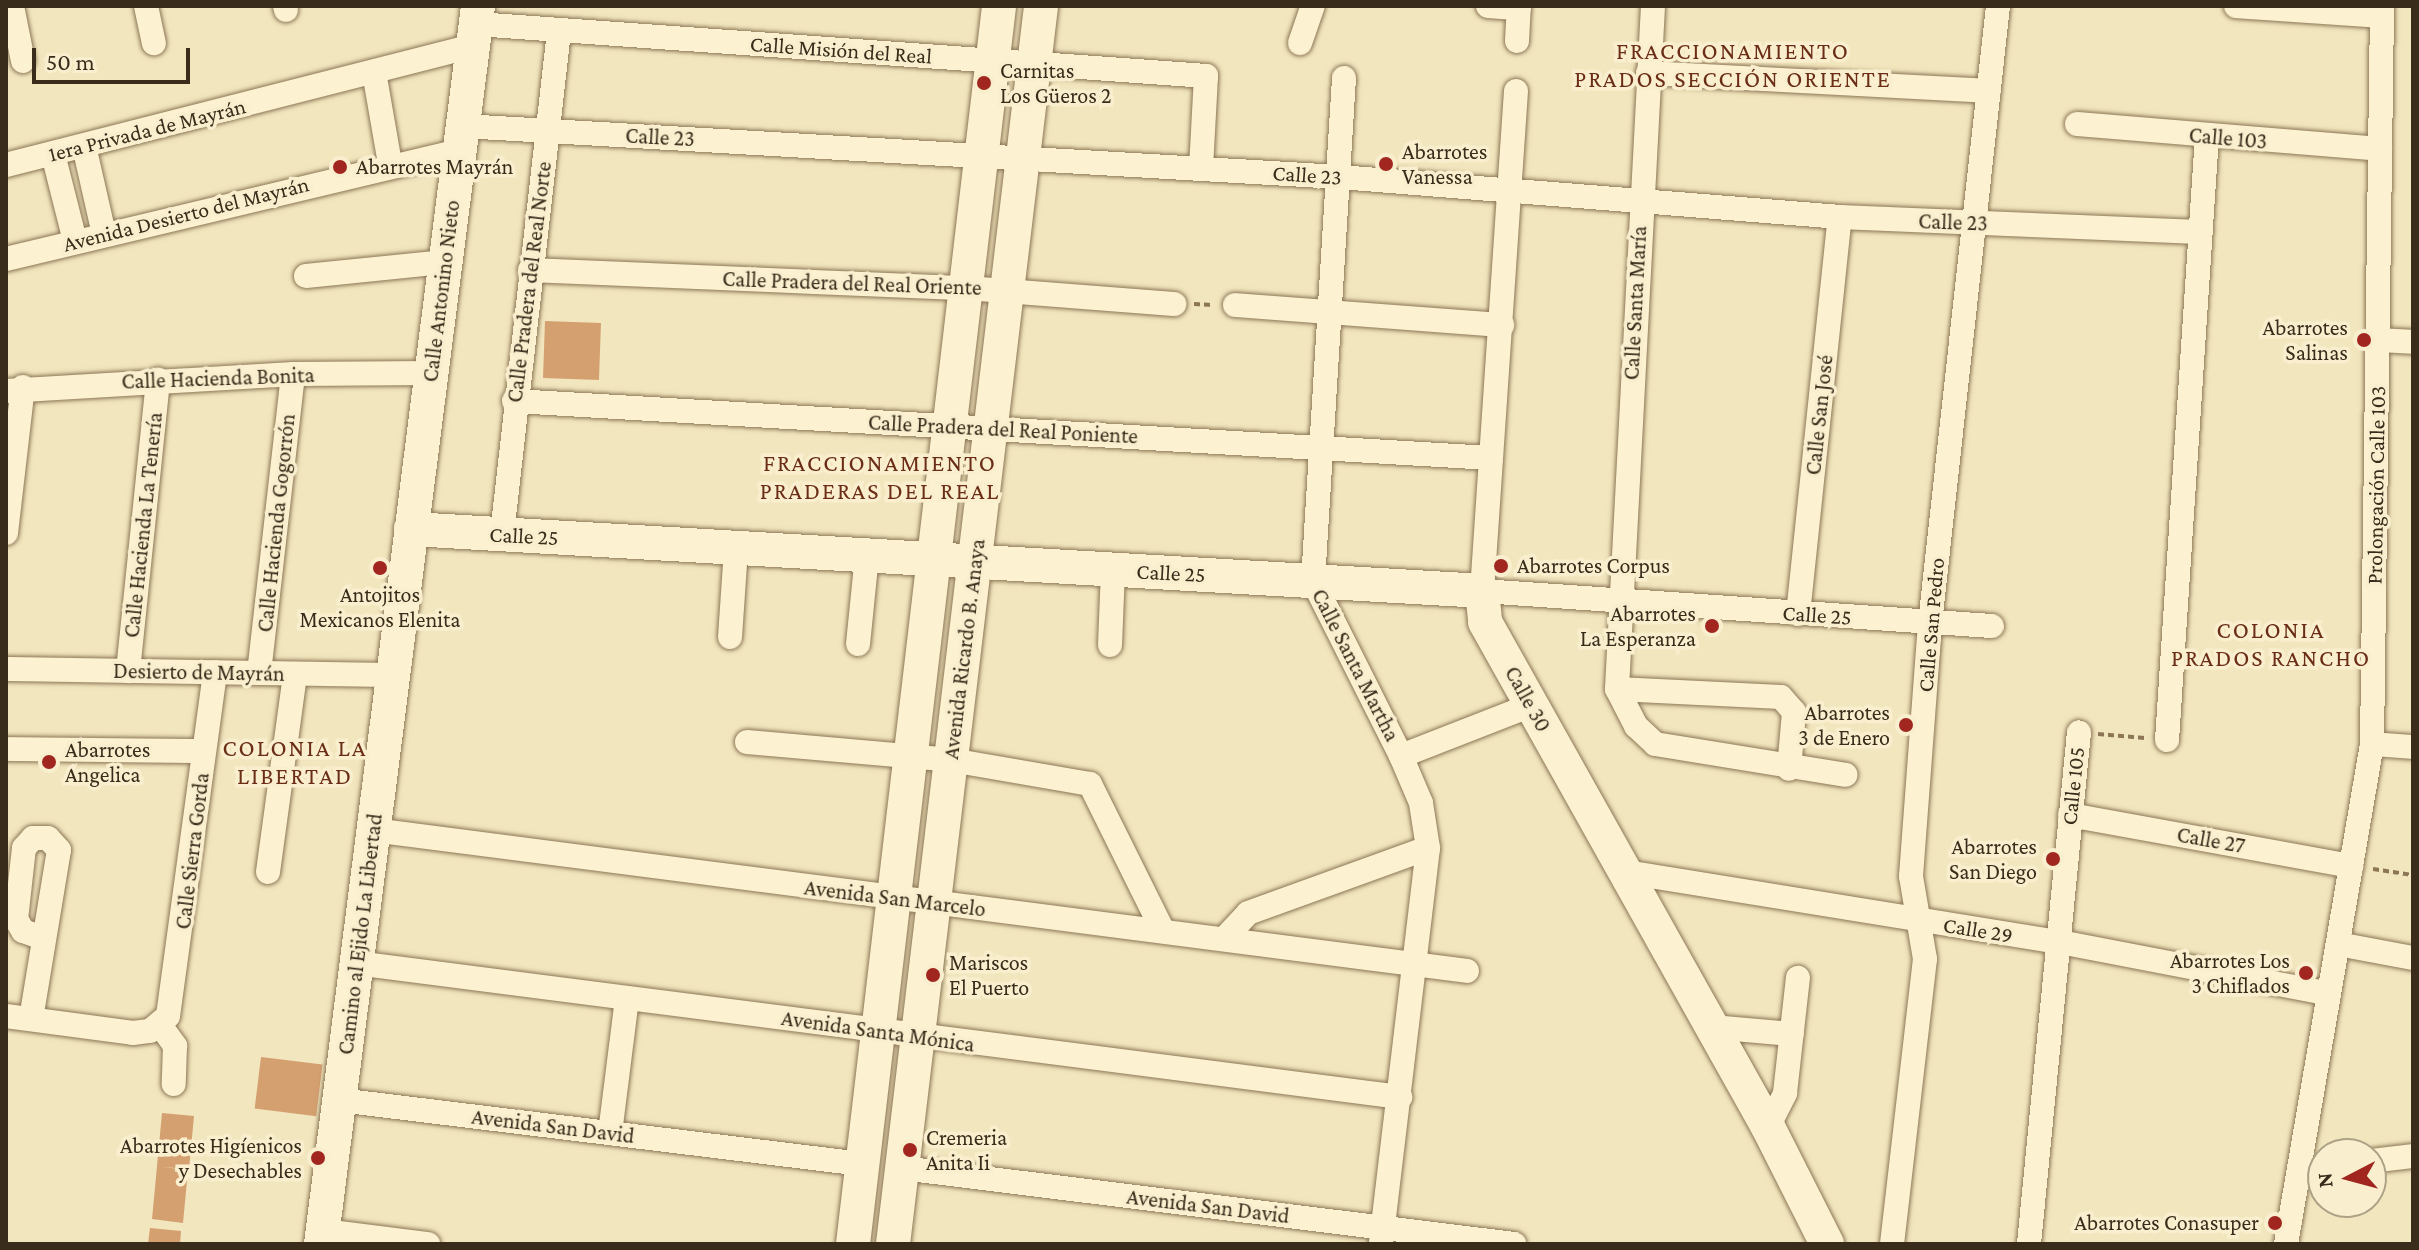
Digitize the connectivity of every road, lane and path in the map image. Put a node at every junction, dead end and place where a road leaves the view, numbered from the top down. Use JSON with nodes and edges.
{"nodes":[{"id":1,"x":146,"y":6,"type":"edge"},
{"id":2,"x":999,"y":6,"type":"edge"},
{"id":3,"x":1041,"y":6,"type":"edge"},
{"id":4,"x":1313,"y":6,"type":"edge"},
{"id":5,"x":1488,"y":6,"type":"edge"},
{"id":6,"x":1653,"y":6,"type":"edge"},
{"id":7,"x":1998,"y":6,"type":"edge"},
{"id":8,"x":2236,"y":6,"type":"edge"},
{"id":9,"x":1519,"y":7,"type":"edge"},
{"id":10,"x":2382,"y":11,"type":"edge"},
{"id":11,"x":11,"y":20,"type":"edge"},
{"id":12,"x":476,"y":26,"type":"edge"},
{"id":13,"x":559,"y":31,"type":"junction"},
{"id":14,"x":1517,"y":41,"type":"dead end"},
{"id":15,"x":154,"y":43,"type":"dead end"},
{"id":16,"x":1300,"y":43,"type":"dead end"},
{"id":17,"x":23,"y":61,"type":"dead end"},
{"id":18,"x":993,"y":61,"type":"junction"},
{"id":19,"x":1034,"y":63,"type":"junction"},
{"id":20,"x":374,"y":72,"type":"junction"},
{"id":21,"x":1648,"y":73,"type":"junction"},
{"id":22,"x":1344,"y":78,"type":"dead end"},
{"id":23,"x":1516,"y":91,"type":"dead end"},
{"id":24,"x":1989,"y":91,"type":"junction"},
{"id":25,"x":2077,"y":124,"type":"dead end"},
{"id":26,"x":547,"y":131,"type":"junction"},
{"id":27,"x":2207,"y":136,"type":"junction"},
{"id":28,"x":461,"y":138,"type":"junction"},
{"id":29,"x":84,"y":146,"type":"junction"},
{"id":30,"x":2380,"y":149,"type":"junction"},
{"id":31,"x":53,"y":154,"type":"junction"},
{"id":32,"x":981,"y":157,"type":"junction"},
{"id":33,"x":1023,"y":160,"type":"junction"},
{"id":34,"x":390,"y":164,"type":"junction"},
{"id":35,"x":6,"y":165,"type":"edge"},
{"id":36,"x":1201,"y":168,"type":"junction"},
{"id":37,"x":1340,"y":177,"type":"junction"},
{"id":38,"x":1508,"y":190,"type":"junction"},
{"id":39,"x":1639,"y":201,"type":"junction"},
{"id":40,"x":1840,"y":217,"type":"junction"},
{"id":41,"x":1971,"y":222,"type":"junction"},
{"id":42,"x":2199,"y":232,"type":"junction"},
{"id":43,"x":104,"y":234,"type":"junction"},
{"id":44,"x":75,"y":241,"type":"junction"},
{"id":45,"x":6,"y":259,"type":"edge"},
{"id":46,"x":445,"y":262,"type":"junction"},
{"id":47,"x":530,"y":270,"type":"junction"},
{"id":48,"x":306,"y":276,"type":"dead end"},
{"id":49,"x":966,"y":288,"type":"junction"},
{"id":50,"x":1007,"y":291,"type":"junction"},
{"id":51,"x":1174,"y":304,"type":"joint"},
{"id":52,"x":1235,"y":305,"type":"joint"},
{"id":53,"x":1330,"y":310,"type":"junction"},
{"id":54,"x":1502,"y":325,"type":"junction"},
{"id":55,"x":2379,"y":340,"type":"junction"},
{"id":56,"x":2413,"y":342,"type":"edge"},
{"id":57,"x":431,"y":373,"type":"junction"},
{"id":58,"x":293,"y":374,"type":"junction"},
{"id":59,"x":158,"y":380,"type":"junction"},
{"id":60,"x":14,"y":389,"type":"edge"},
{"id":61,"x":514,"y":401,"type":"junction"},
{"id":62,"x":949,"y":426,"type":"junction"},
{"id":63,"x":990,"y":429,"type":"junction"},
{"id":64,"x":1321,"y":446,"type":"junction"},
{"id":65,"x":1491,"y":458,"type":"junction"},
{"id":66,"x":411,"y":529,"type":"junction"},
{"id":67,"x":6,"y":533,"type":"edge"},
{"id":68,"x":502,"y":534,"type":"junction"},
{"id":69,"x":736,"y":548,"type":"junction"},
{"id":70,"x":867,"y":555,"type":"junction"},
{"id":71,"x":934,"y":559,"type":"junction"},
{"id":72,"x":975,"y":562,"type":"junction"},
{"id":73,"x":1113,"y":570,"type":"junction"},
{"id":74,"x":1313,"y":581,"type":"junction"},
{"id":75,"x":1482,"y":591,"type":"junction"},
{"id":76,"x":1620,"y":601,"type":"junction"},
{"id":77,"x":1798,"y":614,"type":"junction"},
{"id":78,"x":1930,"y":623,"type":"junction"},
{"id":79,"x":1992,"y":626,"type":"dead end"},
{"id":80,"x":730,"y":637,"type":"dead end"},
{"id":81,"x":858,"y":644,"type":"dead end"},
{"id":82,"x":1110,"y":645,"type":"dead end"},
{"id":83,"x":6,"y":669,"type":"edge"},
{"id":84,"x":128,"y":671,"type":"junction"},
{"id":85,"x":215,"y":672,"type":"junction"},
{"id":86,"x":259,"y":673,"type":"junction"},
{"id":87,"x":295,"y":674,"type":"junction"},
{"id":88,"x":393,"y":675,"type":"junction"},
{"id":89,"x":1617,"y":689,"type":"junction"},
{"id":90,"x":1532,"y":705,"type":"junction"},
{"id":91,"x":2079,"y":732,"type":"joint"},
{"id":92,"x":2167,"y":740,"type":"joint"},
{"id":93,"x":747,"y":742,"type":"dead end"},
{"id":94,"x":2372,"y":744,"type":"junction"},
{"id":95,"x":2413,"y":747,"type":"edge"},
{"id":96,"x":6,"y":749,"type":"edge"},
{"id":97,"x":203,"y":751,"type":"junction"},
{"id":98,"x":910,"y":756,"type":"junction"},
{"id":99,"x":1401,"y":756,"type":"junction"},
{"id":100,"x":951,"y":760,"type":"junction"},
{"id":101,"x":1789,"y":769,"type":"junction"},
{"id":102,"x":1846,"y":775,"type":"dead end"},
{"id":103,"x":2070,"y":815,"type":"junction"},
{"id":104,"x":373,"y":830,"type":"junction"},
{"id":105,"x":1428,"y":848,"type":"junction"},
{"id":106,"x":2351,"y":866,"type":"junction"},
{"id":107,"x":268,"y":872,"type":"dead end"},
{"id":108,"x":1626,"y":872,"type":"junction"},
{"id":109,"x":2413,"y":875,"type":"edge"},
{"id":110,"x":894,"y":898,"type":"junction"},
{"id":111,"x":933,"y":903,"type":"junction"},
{"id":112,"x":1920,"y":920,"type":"junction"},
{"id":113,"x":1163,"y":931,"type":"junction"},
{"id":114,"x":43,"y":938,"type":"dead end"},
{"id":115,"x":1224,"y":939,"type":"junction"},
{"id":116,"x":2060,"y":942,"type":"junction"},
{"id":117,"x":2338,"y":944,"type":"junction"},
{"id":118,"x":2413,"y":958,"type":"edge"},
{"id":119,"x":356,"y":963,"type":"junction"},
{"id":120,"x":1417,"y":965,"type":"junction"},
{"id":121,"x":1467,"y":971,"type":"dead end"},
{"id":122,"x":1798,"y":978,"type":"dead end"},
{"id":123,"x":2329,"y":994,"type":"junction"},
{"id":124,"x":627,"y":998,"type":"junction"},
{"id":125,"x":6,"y":1016,"type":"edge"},
{"id":126,"x":31,"y":1019,"type":"junction"},
{"id":127,"x":160,"y":1025,"type":"junction"},
{"id":128,"x":1712,"y":1027,"type":"junction"},
{"id":129,"x":878,"y":1031,"type":"junction"},
{"id":130,"x":1792,"y":1034,"type":"junction"},
{"id":131,"x":917,"y":1037,"type":"junction"},
{"id":132,"x":174,"y":1084,"type":"dead end"},
{"id":133,"x":1400,"y":1097,"type":"junction"},
{"id":134,"x":339,"y":1100,"type":"junction"},
{"id":135,"x":1768,"y":1127,"type":"junction"},
{"id":136,"x":610,"y":1133,"type":"junction"},
{"id":137,"x":2315,"y":1138,"type":"edge"},
{"id":138,"x":2413,"y":1156,"type":"edge"},
{"id":139,"x":2387,"y":1159,"type":"edge"},
{"id":140,"x":862,"y":1164,"type":"junction"},
{"id":141,"x":902,"y":1168,"type":"junction"},
{"id":142,"x":2307,"y":1175,"type":"edge"},
{"id":143,"x":1382,"y":1236,"type":"edge"},
{"id":144,"x":322,"y":1238,"type":"edge"},
{"id":145,"x":428,"y":1244,"type":"edge"},
{"id":146,"x":853,"y":1244,"type":"edge"},
{"id":147,"x":893,"y":1244,"type":"edge"},
{"id":148,"x":1514,"y":1244,"type":"edge"},
{"id":149,"x":1827,"y":1244,"type":"edge"},
{"id":150,"x":1892,"y":1244,"type":"edge"},
{"id":151,"x":2029,"y":1244,"type":"edge"},
{"id":152,"x":2286,"y":1244,"type":"edge"}],
"edges":[{"from":1,"to":15,"type":"street"},
{"from":2,"to":18,"type":"street","name":"Avenida Ricardo B. Anaya"},
{"from":3,"to":19,"type":"street","name":"Avenida Ricardo B. Anaya"},
{"from":4,"to":16,"type":"street"},
{"from":5,"to":9,"type":"street"},
{"from":6,"to":21,"type":"street","name":"Calle Santa María"},
{"from":7,"to":24,"type":"street","name":"Calle San Pedro"},
{"from":8,"to":10,"type":"street"},
{"from":9,"to":14,"type":"street"},
{"from":10,"to":30,"type":"street","name":"Prolongación Calle 103"},
{"from":11,"to":17,"type":"street"},
{"from":12,"to":13,"type":"street","name":"Calle Misión del Real"},
{"from":12,"to":20,"type":"street","name":"1era Privada de Mayrán"},
{"from":12,"to":28,"type":"street","name":"Calle Antonino Nieto"},
{"from":13,"to":18,"type":"street","name":"Calle Misión del Real"},
{"from":13,"to":26,"type":"street","name":"Calle Pradera del Real Norte"},
{"from":18,"to":19,"type":"street","name":"Calle Misión del Real"},
{"from":18,"to":32,"type":"street","name":"Avenida Ricardo B. Anaya"},
{"from":19,"to":33,"type":"street","name":"Avenida Ricardo B. Anaya"},
{"from":19,"to":36,"type":"street","name":"Calle Misión del Real"},
{"from":20,"to":29,"type":"street","name":"1era Privada de Mayrán"},
{"from":20,"to":34,"type":"street"},
{"from":21,"to":24,"type":"street"},
{"from":21,"to":39,"type":"street","name":"Calle Santa María"},
{"from":22,"to":37,"type":"street","name":"Calle Santa Martha"},
{"from":23,"to":38,"type":"street","name":"Calle 30"},
{"from":24,"to":41,"type":"street","name":"Calle San Pedro"},
{"from":25,"to":27,"type":"street","name":"Calle 103"},
{"from":26,"to":28,"type":"street","name":"Calle 23"},
{"from":26,"to":32,"type":"street","name":"Calle 23"},
{"from":26,"to":47,"type":"street","name":"Calle Pradera del Real Norte"},
{"from":27,"to":30,"type":"street","name":"Calle 103"},
{"from":27,"to":42,"type":"street"},
{"from":28,"to":34,"type":"street","name":"Avenida Desierto del Mayrán"},
{"from":28,"to":46,"type":"street","name":"Calle Antonino Nieto"},
{"from":29,"to":31,"type":"street","name":"1era Privada de Mayrán"},
{"from":29,"to":43,"type":"street"},
{"from":30,"to":55,"type":"street","name":"Prolongación Calle 103"},
{"from":31,"to":35,"type":"street","name":"1era Privada de Mayrán"},
{"from":31,"to":44,"type":"street"},
{"from":32,"to":33,"type":"street","name":"Calle 23"},
{"from":32,"to":49,"type":"street","name":"Avenida Ricardo B. Anaya"},
{"from":33,"to":36,"type":"street","name":"Calle 23"},
{"from":33,"to":50,"type":"street","name":"Avenida Ricardo B. Anaya"},
{"from":34,"to":43,"type":"street","name":"Avenida Desierto del Mayrán"},
{"from":36,"to":37,"type":"street","name":"Calle 23"},
{"from":37,"to":38,"type":"street","name":"Calle 23"},
{"from":37,"to":53,"type":"street","name":"Calle Santa Martha"},
{"from":38,"to":39,"type":"street","name":"Calle 23"},
{"from":38,"to":54,"type":"street","name":"Calle 30"},
{"from":39,"to":40,"type":"street","name":"Calle 23"},
{"from":39,"to":76,"type":"street","name":"Calle Santa María"},
{"from":40,"to":41,"type":"street","name":"Calle 23"},
{"from":40,"to":77,"type":"street","name":"Calle San José"},
{"from":41,"to":42,"type":"street","name":"Calle 23"},
{"from":41,"to":78,"type":"street","name":"Calle San Pedro"},
{"from":42,"to":92,"type":"street"},
{"from":43,"to":44,"type":"street","name":"Avenida Desierto del Mayrán"},
{"from":44,"to":45,"type":"street","name":"Avenida Desierto del Mayrán"},
{"from":46,"to":48,"type":"street"},
{"from":46,"to":57,"type":"street","name":"Calle Antonino Nieto"},
{"from":47,"to":49,"type":"street","name":"Calle Pradera del Real Oriente"},
{"from":47,"to":61,"type":"street","name":"Calle Pradera del Real Norte"},
{"from":49,"to":50,"type":"street","name":"Calle Pradera del Real Oriente"},
{"from":49,"to":62,"type":"street","name":"Avenida Ricardo B. Anaya"},
{"from":50,"to":51,"type":"street","name":"Calle Pradera del Real Oriente"},
{"from":50,"to":63,"type":"street","name":"Avenida Ricardo B. Anaya"},
{"from":51,"to":52,"type":"path"},
{"from":52,"to":53,"type":"street"},
{"from":53,"to":54,"type":"street"},
{"from":53,"to":64,"type":"street","name":"Calle Santa Martha"},
{"from":54,"to":65,"type":"street","name":"Calle 30"},
{"from":55,"to":56,"type":"street"},
{"from":55,"to":94,"type":"street","name":"Prolongación Calle 103"},
{"from":57,"to":58,"type":"street","name":"Calle Hacienda Bonita"},
{"from":57,"to":66,"type":"street","name":"Calle Antonino Nieto"},
{"from":58,"to":59,"type":"street","name":"Calle Hacienda Bonita"},
{"from":58,"to":86,"type":"street","name":"Calle Hacienda Gogorrón"},
{"from":59,"to":60,"type":"street","name":"Calle Hacienda Bonita"},
{"from":59,"to":84,"type":"street","name":"Calle Hacienda La Tenería"},
{"from":60,"to":67,"type":"street"},
{"from":61,"to":62,"type":"street","name":"Calle Pradera del Real Poniente"},
{"from":61,"to":68,"type":"street","name":"Calle Pradera del Real Norte"},
{"from":62,"to":63,"type":"street","name":"Calle Pradera del Real Poniente"},
{"from":62,"to":71,"type":"street","name":"Avenida Ricardo B. Anaya"},
{"from":63,"to":64,"type":"street","name":"Calle Pradera del Real Poniente"},
{"from":63,"to":72,"type":"street","name":"Avenida Ricardo B. Anaya"},
{"from":64,"to":65,"type":"street","name":"Calle Pradera del Real Poniente"},
{"from":64,"to":74,"type":"street","name":"Calle Santa Martha"},
{"from":65,"to":75,"type":"street","name":"Calle 30"},
{"from":66,"to":68,"type":"street","name":"Calle 25"},
{"from":66,"to":88,"type":"street","name":"Camino al Ejido La Libertad"},
{"from":68,"to":69,"type":"street","name":"Calle 25"},
{"from":69,"to":70,"type":"street","name":"Calle 25"},
{"from":69,"to":80,"type":"street"},
{"from":70,"to":71,"type":"street","name":"Calle 25"},
{"from":70,"to":81,"type":"street"},
{"from":71,"to":72,"type":"street","name":"Calle 25"},
{"from":71,"to":98,"type":"street","name":"Avenida Ricardo B. Anaya"},
{"from":72,"to":73,"type":"street","name":"Calle 25"},
{"from":72,"to":100,"type":"street","name":"Avenida Ricardo B. Anaya"},
{"from":73,"to":74,"type":"street","name":"Calle 25"},
{"from":73,"to":82,"type":"street"},
{"from":74,"to":75,"type":"street","name":"Calle 25"},
{"from":74,"to":99,"type":"street","name":"Calle Santa Martha"},
{"from":75,"to":76,"type":"street","name":"Calle 25"},
{"from":75,"to":90,"type":"street","name":"Calle 30"},
{"from":76,"to":77,"type":"street","name":"Calle 25"},
{"from":76,"to":89,"type":"street","name":"Calle Santa María"},
{"from":77,"to":78,"type":"street","name":"Calle 25"},
{"from":78,"to":79,"type":"street","name":"Calle 25"},
{"from":78,"to":112,"type":"street","name":"Calle San Pedro"},
{"from":83,"to":84,"type":"street","name":"Desierto de Mayrán"},
{"from":84,"to":85,"type":"street","name":"Desierto de Mayrán"},
{"from":85,"to":86,"type":"street","name":"Desierto de Mayrán"},
{"from":85,"to":97,"type":"street","name":"Calle Sierra Gorda"},
{"from":86,"to":87,"type":"street","name":"Desierto de Mayrán"},
{"from":87,"to":88,"type":"street","name":"Desierto de Mayrán"},
{"from":87,"to":107,"type":"street"},
{"from":88,"to":104,"type":"street","name":"Camino al Ejido La Libertad"},
{"from":89,"to":101,"type":"street"},
{"from":89,"to":101,"type":"street"},
{"from":90,"to":99,"type":"street"},
{"from":90,"to":108,"type":"street","name":"Calle 30"},
{"from":91,"to":92,"type":"path","name":"Calle 105"},
{"from":91,"to":103,"type":"street","name":"Calle 105"},
{"from":93,"to":98,"type":"street"},
{"from":94,"to":95,"type":"street"},
{"from":94,"to":106,"type":"street","name":"Prolongación Calle 103"},
{"from":96,"to":97,"type":"street"},
{"from":97,"to":127,"type":"street","name":"Calle Sierra Gorda"},
{"from":98,"to":100,"type":"street"},
{"from":98,"to":110,"type":"street","name":"Avenida Ricardo B. Anaya"},
{"from":99,"to":105,"type":"street","name":"Calle Santa Martha"},
{"from":100,"to":111,"type":"street","name":"Avenida Ricardo B. Anaya"},
{"from":100,"to":113,"type":"street"},
{"from":101,"to":102,"type":"street"},
{"from":103,"to":106,"type":"street","name":"Calle 27"},
{"from":103,"to":116,"type":"street","name":"Calle 105"},
{"from":104,"to":110,"type":"street","name":"Avenida San Marcelo"},
{"from":104,"to":119,"type":"street","name":"Camino al Ejido La Libertad"},
{"from":105,"to":115,"type":"street"},
{"from":105,"to":120,"type":"street","name":"Calle Santa Martha"},
{"from":106,"to":109,"type":"path"},
{"from":106,"to":117,"type":"street","name":"Prolongación Calle 103"},
{"from":108,"to":112,"type":"street","name":"Calle 29"},
{"from":108,"to":128,"type":"street","name":"Calle 30"},
{"from":110,"to":111,"type":"street","name":"Avenida San Marcelo"},
{"from":110,"to":129,"type":"street","name":"Avenida Ricardo B. Anaya"},
{"from":111,"to":113,"type":"street","name":"Avenida San Marcelo"},
{"from":111,"to":131,"type":"street","name":"Avenida Ricardo B. Anaya"},
{"from":112,"to":116,"type":"street","name":"Calle 29"},
{"from":112,"to":150,"type":"street","name":"Calle San Pedro"},
{"from":113,"to":115,"type":"street","name":"Avenida San Marcelo"},
{"from":114,"to":126,"type":"street"},
{"from":115,"to":120,"type":"street","name":"Avenida San Marcelo"},
{"from":116,"to":123,"type":"street","name":"Calle 29"},
{"from":116,"to":151,"type":"street","name":"Calle 105"},
{"from":117,"to":118,"type":"street"},
{"from":117,"to":123,"type":"street","name":"Prolongación Calle 103"},
{"from":119,"to":124,"type":"street","name":"Avenida Santa Mónica"},
{"from":119,"to":134,"type":"street","name":"Camino al Ejido La Libertad"},
{"from":120,"to":121,"type":"street","name":"Avenida San Marcelo"},
{"from":120,"to":133,"type":"street","name":"Calle Santa Martha"},
{"from":122,"to":130,"type":"street"},
{"from":123,"to":137,"type":"street","name":"Prolongación Calle 103"},
{"from":124,"to":129,"type":"street","name":"Avenida Santa Mónica"},
{"from":124,"to":136,"type":"street"},
{"from":125,"to":126,"type":"street"},
{"from":126,"to":127,"type":"street"},
{"from":127,"to":132,"type":"street"},
{"from":128,"to":130,"type":"street"},
{"from":128,"to":135,"type":"street","name":"Calle 30"},
{"from":129,"to":131,"type":"street","name":"Avenida Santa Mónica"},
{"from":129,"to":140,"type":"street","name":"Avenida Ricardo B. Anaya"},
{"from":130,"to":135,"type":"street"},
{"from":131,"to":133,"type":"street","name":"Avenida Santa Mónica"},
{"from":131,"to":141,"type":"street","name":"Avenida Ricardo B. Anaya"},
{"from":133,"to":143,"type":"street","name":"Calle Santa Martha"},
{"from":134,"to":136,"type":"street","name":"Avenida San David"},
{"from":134,"to":144,"type":"street","name":"Camino al Ejido La Libertad"},
{"from":135,"to":149,"type":"street","name":"Calle 30"},
{"from":136,"to":140,"type":"street","name":"Avenida San David"},
{"from":138,"to":139,"type":"street"},
{"from":140,"to":146,"type":"street","name":"Avenida Ricardo B. Anaya"},
{"from":141,"to":143,"type":"street","name":"Avenida San David"},
{"from":141,"to":147,"type":"street","name":"Avenida Ricardo B. Anaya"},
{"from":142,"to":152,"type":"street","name":"Prolongación Calle 103"},
{"from":143,"to":148,"type":"street","name":"Avenida San David"},
{"from":144,"to":145,"type":"street"}]}
